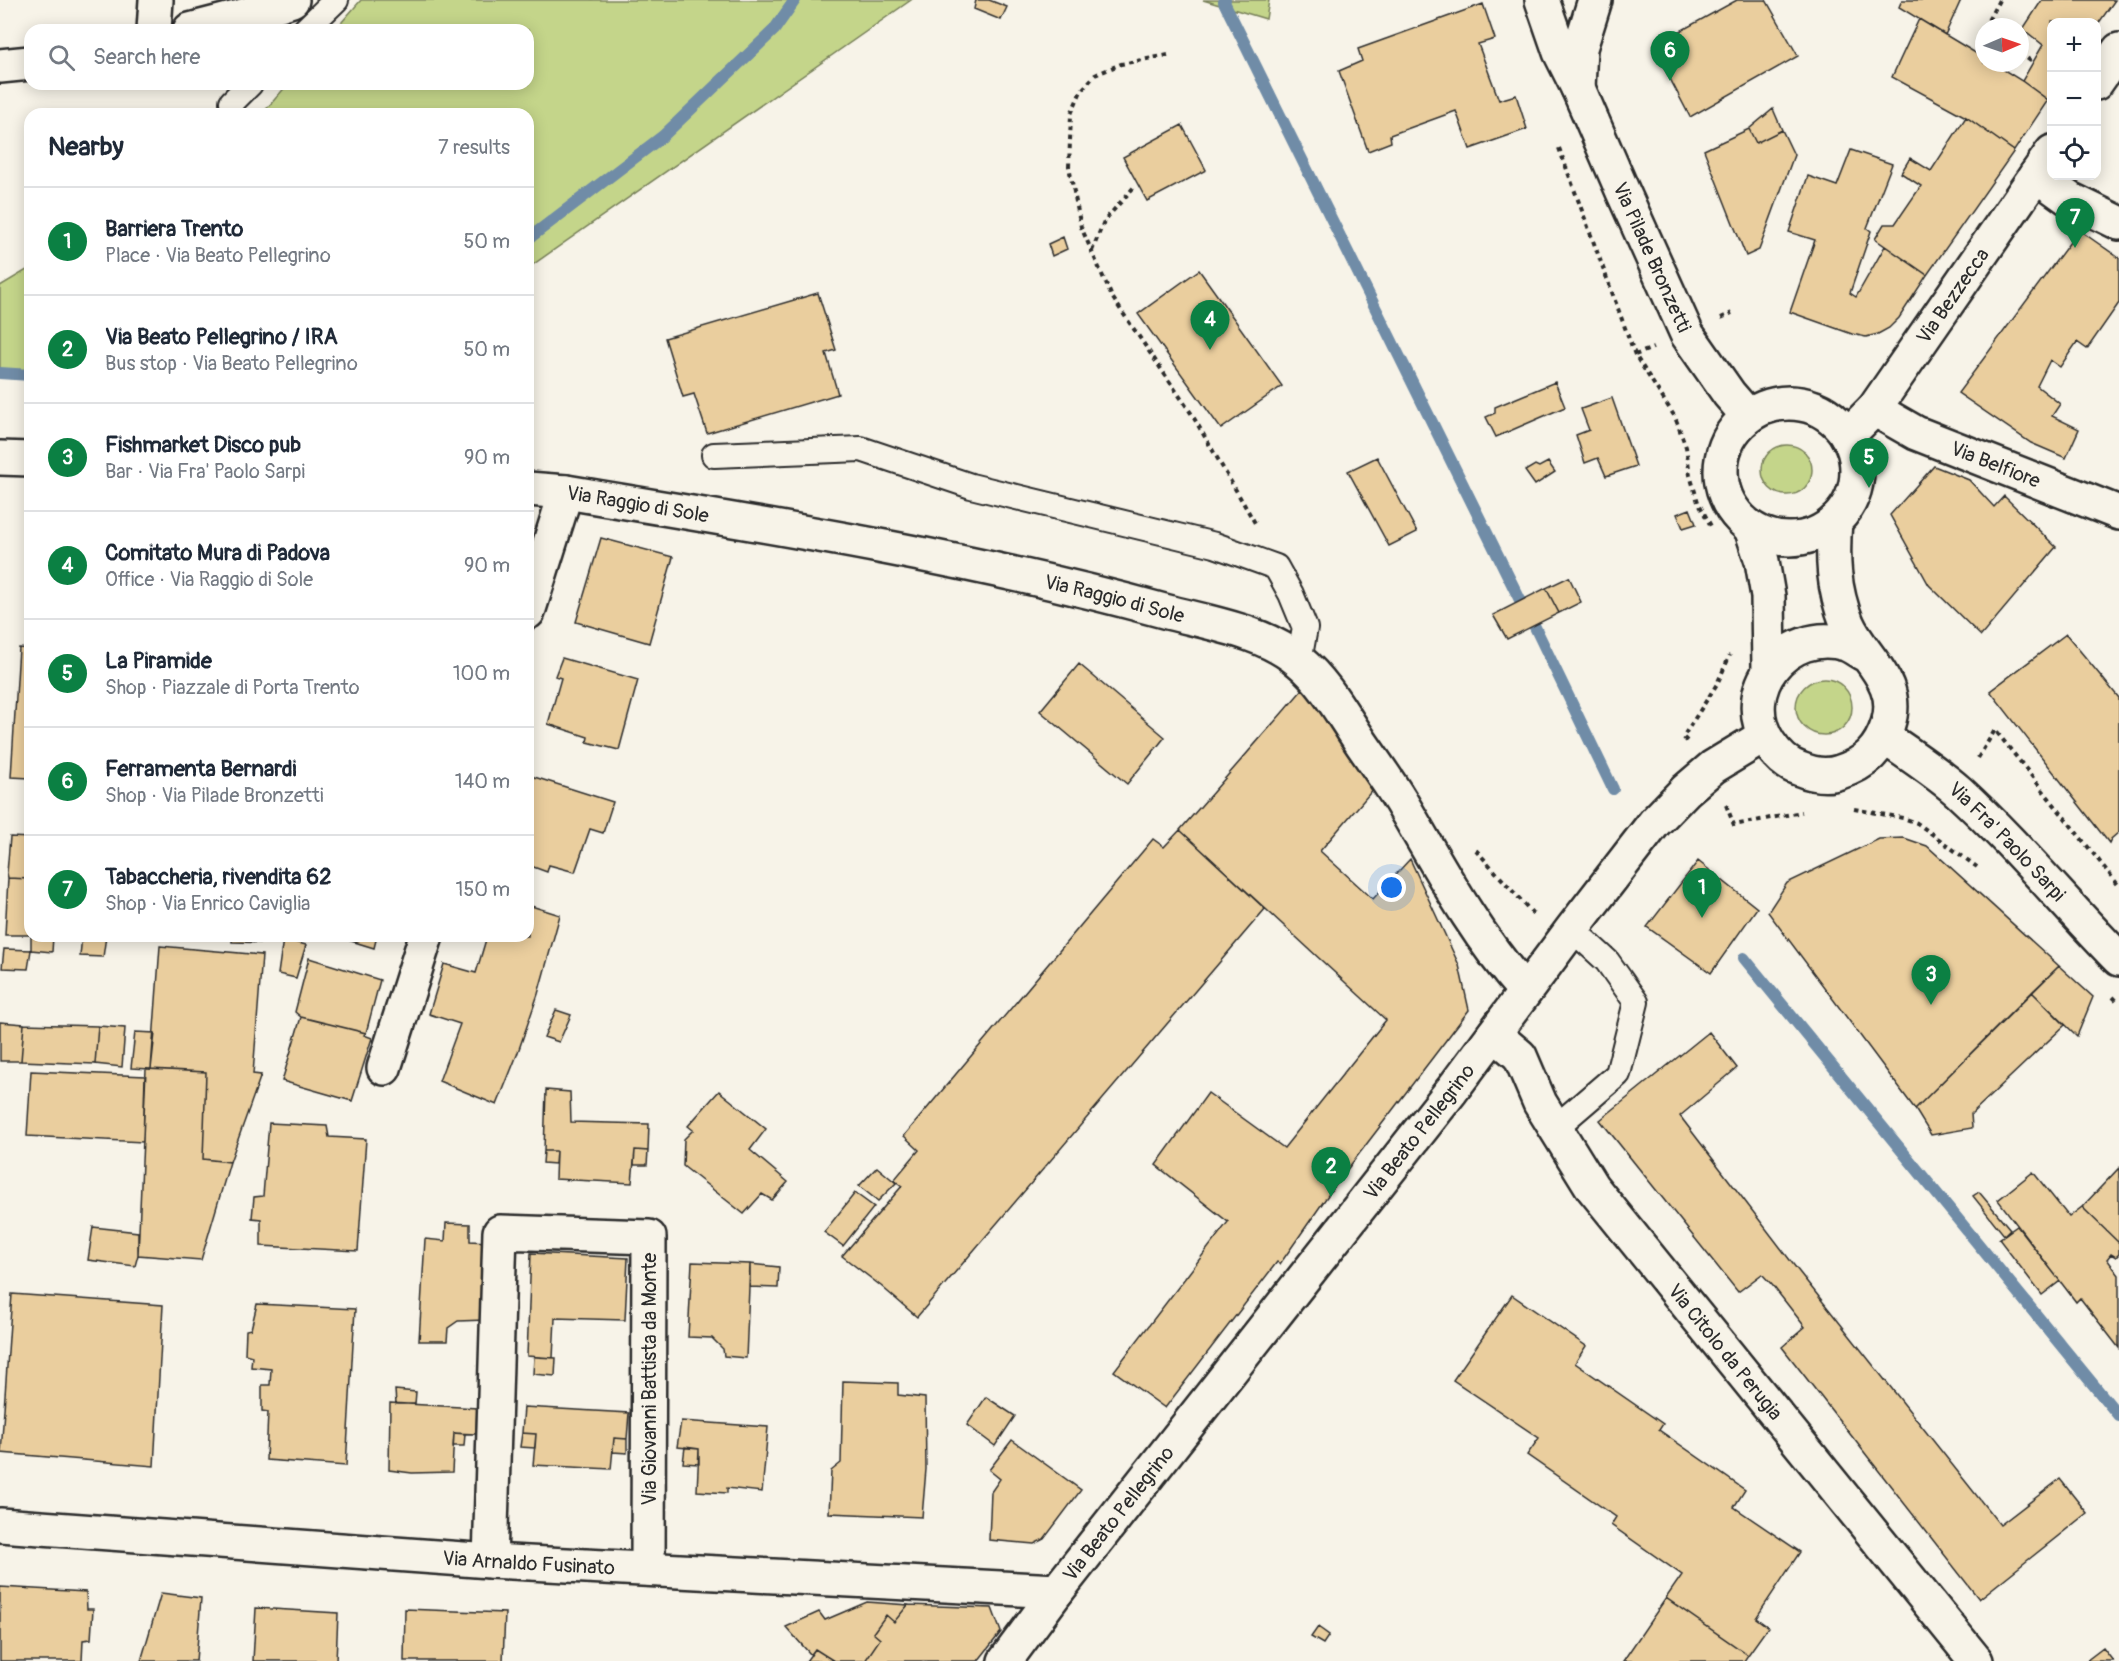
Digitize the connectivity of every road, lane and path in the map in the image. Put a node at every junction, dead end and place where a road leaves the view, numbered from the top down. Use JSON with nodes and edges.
{"nodes":[{"id":1,"x":156,"y":0,"type":"edge"},
{"id":2,"x":292,"y":0,"type":"edge"},
{"id":3,"x":336,"y":0,"type":"edge"},
{"id":4,"x":1542,"y":0,"type":"edge"},
{"id":5,"x":1594,"y":0,"type":"edge"},
{"id":6,"x":1999,"y":0,"type":"edge"},
{"id":7,"x":1989,"y":18,"type":"edge"},
{"id":8,"x":154,"y":24,"type":"edge"},
{"id":9,"x":213,"y":24,"type":"edge"},
{"id":10,"x":312,"y":24,"type":"edge"},
{"id":11,"x":2119,"y":50,"type":"edge"},
{"id":12,"x":1168,"y":55,"type":"dead end"},
{"id":13,"x":2029,"y":60,"type":"edge"},
{"id":14,"x":2032,"y":62,"type":"dead end"},
{"id":15,"x":24,"y":64,"type":"edge"},
{"id":16,"x":0,"y":66,"type":"edge"},
{"id":17,"x":2101,"y":77,"type":"edge"},
{"id":18,"x":1578,"y":88,"type":"junction"},
{"id":19,"x":244,"y":90,"type":"edge"},
{"id":20,"x":232,"y":102,"type":"dead end"},
{"id":21,"x":1557,"y":141,"type":"dead end"},
{"id":22,"x":2044,"y":164,"type":"edge"},
{"id":23,"x":1134,"y":187,"type":"dead end"},
{"id":24,"x":2119,"y":223,"type":"edge"},
{"id":25,"x":1092,"y":251,"type":"junction"},
{"id":26,"x":1874,"y":409,"type":"junction"},
{"id":27,"x":1748,"y":416,"type":"junction"},
{"id":28,"x":1847,"y":436,"type":"junction"},
{"id":29,"x":714,"y":455,"type":"dead end"},
{"id":30,"x":0,"y":458,"type":"edge"},
{"id":31,"x":24,"y":459,"type":"edge"},
{"id":32,"x":534,"y":489,"type":"edge"},
{"id":33,"x":566,"y":492,"type":"junction"},
{"id":34,"x":2119,"y":513,"type":"edge"},
{"id":35,"x":1835,"y":521,"type":"junction"},
{"id":36,"x":1751,"y":528,"type":"junction"},
{"id":37,"x":1714,"y":533,"type":"dead end"},
{"id":38,"x":1276,"y":567,"type":"junction"},
{"id":39,"x":534,"y":593,"type":"edge"},
{"id":40,"x":1730,"y":654,"type":"dead end"},
{"id":41,"x":1866,"y":655,"type":"junction"},
{"id":42,"x":1299,"y":661,"type":"junction"},
{"id":43,"x":1769,"y":670,"type":"junction"},
{"id":44,"x":1995,"y":730,"type":"dead end"},
{"id":45,"x":1764,"y":736,"type":"junction"},
{"id":46,"x":1683,"y":737,"type":"dead end"},
{"id":47,"x":1884,"y":737,"type":"junction"},
{"id":48,"x":2119,"y":886,"type":"edge"},
{"id":49,"x":1572,"y":929,"type":"junction"},
{"id":50,"x":424,"y":942,"type":"edge"},
{"id":51,"x":2119,"y":959,"type":"edge"},
{"id":52,"x":1525,"y":991,"type":"junction"},
{"id":53,"x":1494,"y":1034,"type":"junction"},
{"id":54,"x":384,"y":1068,"type":"dead end"},
{"id":55,"x":1555,"y":1128,"type":"junction"},
{"id":56,"x":0,"y":1525,"type":"edge"},
{"id":57,"x":490,"y":1561,"type":"junction"},
{"id":58,"x":648,"y":1568,"type":"junction"},
{"id":59,"x":1057,"y":1591,"type":"junction"},
{"id":60,"x":1005,"y":1661,"type":"edge"},
{"id":61,"x":1976,"y":1661,"type":"edge"}],
"edges":[{"from":1,"to":8,"type":"street"},
{"from":2,"to":9,"type":"street"},
{"from":3,"to":10,"type":"lane"},
{"from":4,"to":18,"type":"street","name":"Via Pilade Bronzetti"},
{"from":5,"to":18,"type":"street","name":"Via Pilade Bronzetti"},
{"from":6,"to":7,"type":"path"},
{"from":11,"to":17,"type":"street"},
{"from":12,"to":25,"type":"path"},
{"from":13,"to":14,"type":"path"},
{"from":15,"to":16,"type":"street"},
{"from":18,"to":27,"type":"street","name":"Via Pilade Bronzetti"},
{"from":19,"to":20,"type":"lane"},
{"from":21,"to":37,"type":"path"},
{"from":22,"to":24,"type":"street"},
{"from":22,"to":26,"type":"street","name":"Via Bezzecca"},
{"from":23,"to":25,"type":"path"},
{"from":25,"to":38,"type":"path"},
{"from":26,"to":28,"type":"street","name":"Via Bezzecca"},
{"from":26,"to":34,"type":"street","name":"Via Belfiore"},
{"from":27,"to":28,"type":"street"},
{"from":27,"to":36,"type":"street"},
{"from":28,"to":35,"type":"street"},
{"from":29,"to":38,"type":"lane"},
{"from":30,"to":31,"type":"street"},
{"from":32,"to":33,"type":"street","name":"Via Raggio di Sole"},
{"from":33,"to":39,"type":"street"},
{"from":33,"to":42,"type":"street","name":"Via Raggio di Sole"},
{"from":35,"to":36,"type":"street"},
{"from":35,"to":41,"type":"street"},
{"from":36,"to":43,"type":"street"},
{"from":38,"to":42,"type":"lane"},
{"from":40,"to":46,"type":"path"},
{"from":41,"to":43,"type":"street"},
{"from":41,"to":47,"type":"street"},
{"from":42,"to":52,"type":"street","name":"Via Raggio di Sole"},
{"from":43,"to":45,"type":"street"},
{"from":44,"to":48,"type":"path"},
{"from":45,"to":47,"type":"street"},
{"from":45,"to":49,"type":"street","name":"Via Beato Pellegrino"},
{"from":47,"to":51,"type":"street","name":"Via Fra' Paolo Sarpi"},
{"from":49,"to":52,"type":"street","name":"Via Beato Pellegrino"},
{"from":49,"to":55,"type":"lane"},
{"from":50,"to":54,"type":"street"},
{"from":52,"to":53,"type":"street","name":"Via Beato Pellegrino"},
{"from":53,"to":55,"type":"street","name":"Via Citolo da Perugia"},
{"from":53,"to":59,"type":"street","name":"Via Beato Pellegrino"},
{"from":55,"to":61,"type":"street","name":"Via Citolo da Perugia"},
{"from":56,"to":57,"type":"street","name":"Via Arnaldo Fusinato"},
{"from":57,"to":58,"type":"street","name":"Via Arnaldo Fusinato"},
{"from":57,"to":58,"type":"street","name":"Via Giovanni Battista da Monte"},
{"from":58,"to":59,"type":"street","name":"Via Arnaldo Fusinato"},
{"from":59,"to":60,"type":"street","name":"Via Beato Pellegrino"}]}
